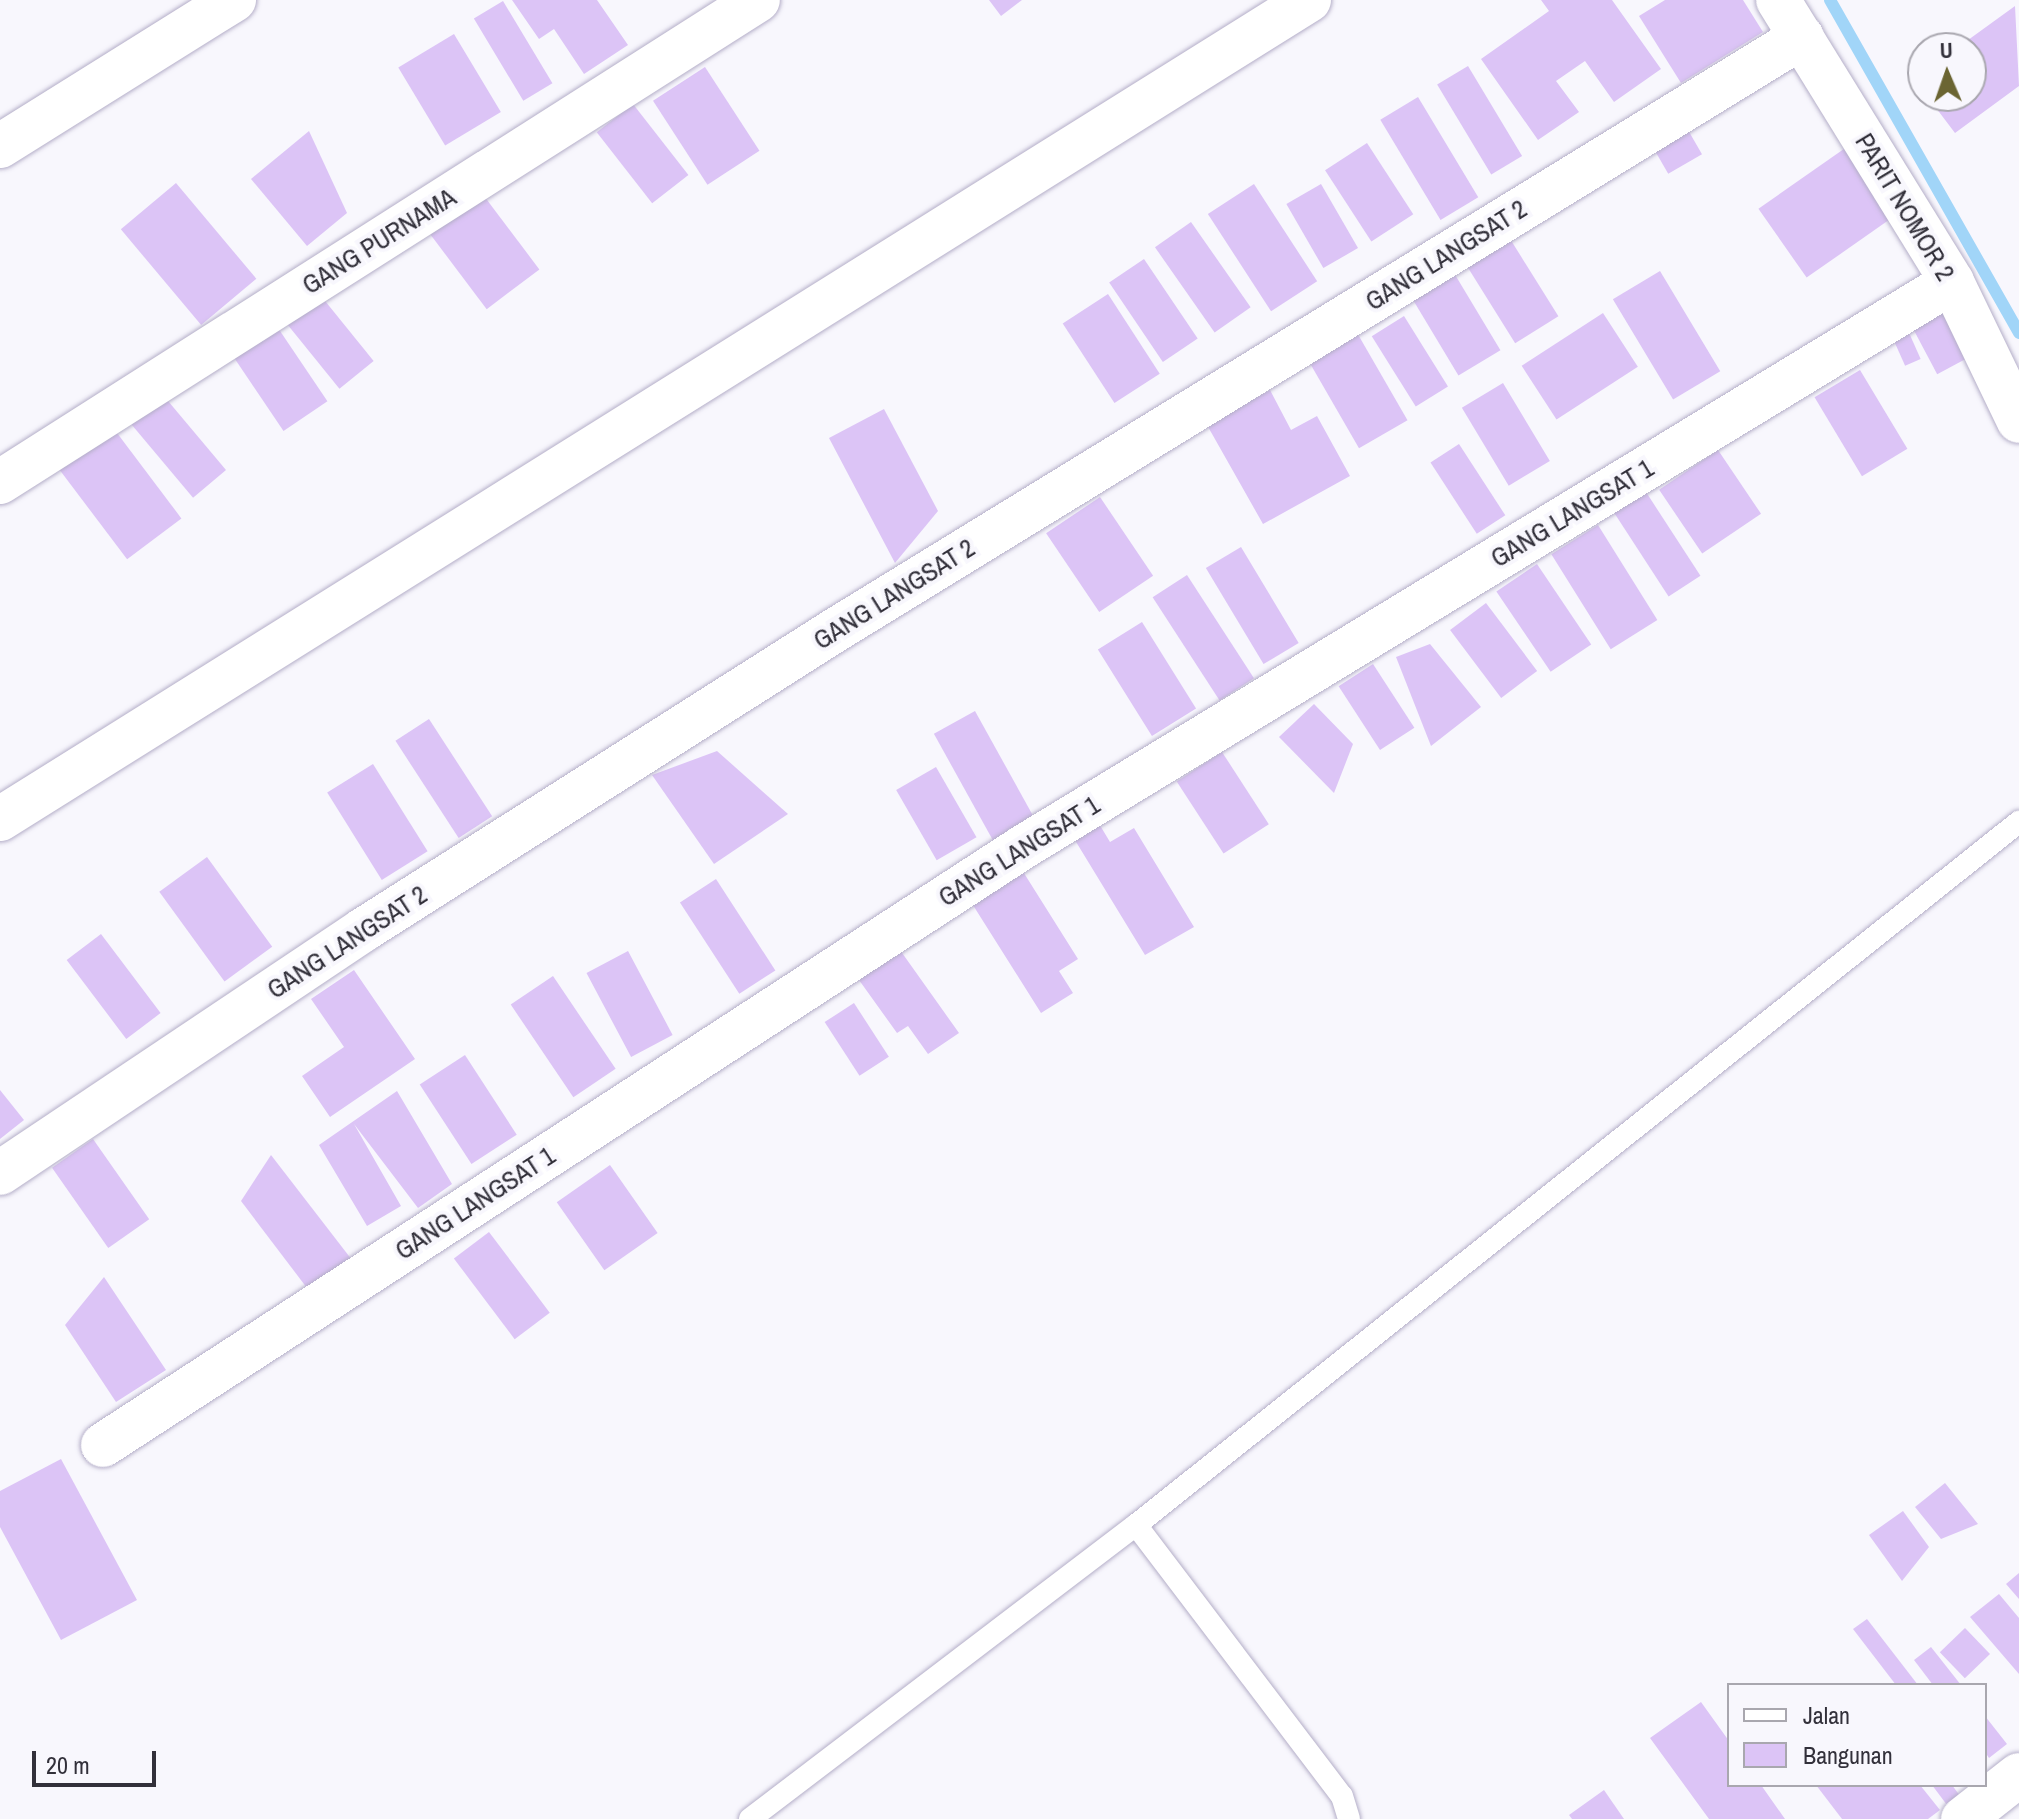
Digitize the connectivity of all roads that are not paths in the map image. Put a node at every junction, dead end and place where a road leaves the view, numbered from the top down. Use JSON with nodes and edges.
{"nodes":[{"id":1,"x":234,"y":0,"type":"edge"},
{"id":2,"x":758,"y":0,"type":"edge"},
{"id":3,"x":1309,"y":0,"type":"edge"},
{"id":4,"x":1778,"y":0,"type":"edge"},
{"id":5,"x":1802,"y":37,"type":"junction"},
{"id":6,"x":0,"y":146,"type":"edge"},
{"id":7,"x":1952,"y":282,"type":"junction"},
{"id":8,"x":2019,"y":421,"type":"edge"},
{"id":9,"x":0,"y":482,"type":"edge"},
{"id":10,"x":0,"y":819,"type":"edge"},
{"id":11,"x":2019,"y":822,"type":"edge"},
{"id":12,"x":0,"y":1173,"type":"edge"},
{"id":13,"x":103,"y":1445,"type":"dead end"},
{"id":14,"x":1136,"y":1525,"type":"junction"},
{"id":15,"x":2019,"y":1775,"type":"edge"},
{"id":16,"x":750,"y":1819,"type":"edge"},
{"id":17,"x":1349,"y":1819,"type":"edge"},
{"id":18,"x":1963,"y":1819,"type":"edge"}],
"edges":[{"from":1,"to":6,"type":"street"},
{"from":2,"to":9,"type":"street","name":"GANG PURNAMA"},
{"from":3,"to":10,"type":"street"},
{"from":4,"to":5,"type":"street","name":"PARIT NOMOR 2"},
{"from":5,"to":7,"type":"street","name":"PARIT NOMOR 2"},
{"from":5,"to":12,"type":"street","name":"GANG LANGSAT 2"},
{"from":7,"to":8,"type":"street","name":"PARIT NOMOR 2"},
{"from":7,"to":13,"type":"street","name":"GANG LANGSAT 1"},
{"from":11,"to":14,"type":"lane"},
{"from":14,"to":16,"type":"lane"},
{"from":14,"to":17,"type":"lane"},
{"from":15,"to":18,"type":"street"}]}
